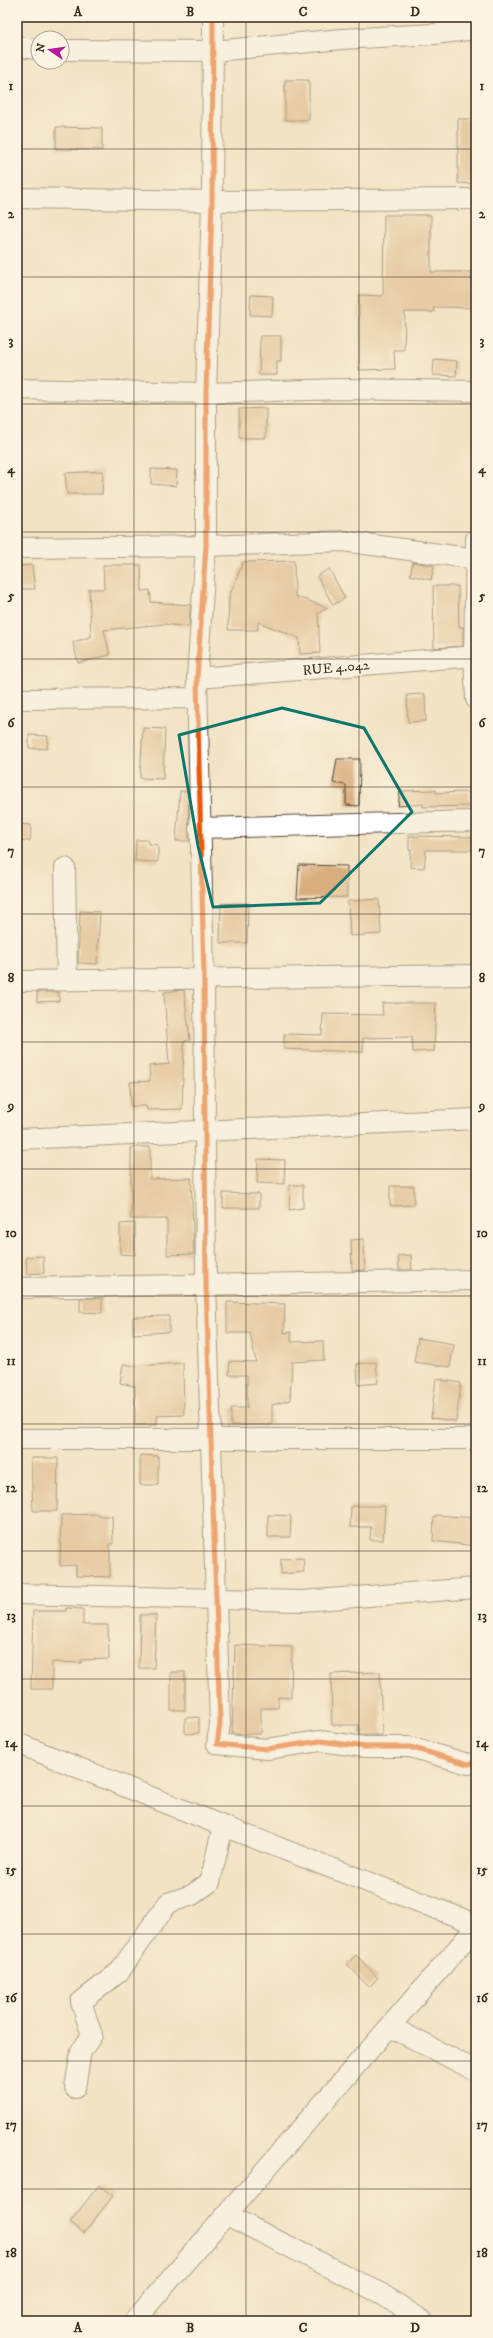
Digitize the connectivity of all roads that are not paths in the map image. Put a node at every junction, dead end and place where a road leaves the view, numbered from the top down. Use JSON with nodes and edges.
{"nodes":[{"id":1,"x":213,"y":17,"type":"edge"},
{"id":2,"x":476,"y":29,"type":"edge"},
{"id":3,"x":17,"y":48,"type":"edge"},
{"id":4,"x":30,"y":49,"type":"edge"},
{"id":5,"x":70,"y":50,"type":"edge"},
{"id":6,"x":214,"y":50,"type":"junction"},
{"id":7,"x":17,"y":198,"type":"edge"},
{"id":8,"x":476,"y":199,"type":"edge"},
{"id":9,"x":212,"y":201,"type":"junction"},
{"id":10,"x":17,"y":389,"type":"edge"},
{"id":11,"x":476,"y":391,"type":"edge"},
{"id":12,"x":206,"y":393,"type":"junction"},
{"id":13,"x":476,"y":539,"type":"edge"},
{"id":14,"x":206,"y":546,"type":"junction"},
{"id":15,"x":17,"y":548,"type":"edge"},
{"id":16,"x":475,"y":559,"type":"edge"},
{"id":17,"x":475,"y":656,"type":"edge"},
{"id":18,"x":197,"y":678,"type":"junction"},
{"id":19,"x":197,"y":698,"type":"junction"},
{"id":20,"x":17,"y":699,"type":"edge"},
{"id":21,"x":476,"y":699,"type":"edge"},
{"id":22,"x":476,"y":821,"type":"edge"},
{"id":23,"x":199,"y":828,"type":"junction"},
{"id":24,"x":65,"y":868,"type":"dead end"},
{"id":25,"x":476,"y":975,"type":"edge"},
{"id":26,"x":204,"y":977,"type":"junction"},
{"id":27,"x":68,"y":980,"type":"junction"},
{"id":28,"x":17,"y":981,"type":"edge"},
{"id":29,"x":476,"y":1119,"type":"edge"},
{"id":30,"x":205,"y":1131,"type":"junction"},
{"id":31,"x":17,"y":1139,"type":"edge"},
{"id":32,"x":476,"y":1280,"type":"edge"},
{"id":33,"x":206,"y":1284,"type":"junction"},
{"id":34,"x":17,"y":1288,"type":"edge"},
{"id":35,"x":17,"y":1439,"type":"edge"},
{"id":36,"x":476,"y":1439,"type":"edge"},
{"id":37,"x":211,"y":1440,"type":"junction"},
{"id":38,"x":476,"y":1588,"type":"edge"},
{"id":39,"x":17,"y":1594,"type":"edge"},
{"id":40,"x":216,"y":1599,"type":"junction"},
{"id":41,"x":17,"y":1743,"type":"edge"},
{"id":42,"x":476,"y":1763,"type":"edge"},
{"id":43,"x":223,"y":1826,"type":"junction"},
{"id":44,"x":476,"y":1924,"type":"edge"},
{"id":45,"x":476,"y":1927,"type":"edge"},
{"id":46,"x":390,"y":2027,"type":"junction"},
{"id":47,"x":476,"y":2072,"type":"edge"},
{"id":48,"x":75,"y":2088,"type":"dead end"},
{"id":49,"x":227,"y":2215,"type":"junction"},
{"id":50,"x":134,"y":2321,"type":"edge"},
{"id":51,"x":423,"y":2321,"type":"edge"}],
"edges":[{"from":1,"to":6,"type":"street"},
{"from":2,"to":6,"type":"street"},
{"from":3,"to":4,"type":"street"},
{"from":5,"to":6,"type":"street"},
{"from":6,"to":9,"type":"street"},
{"from":7,"to":9,"type":"street"},
{"from":8,"to":9,"type":"street"},
{"from":9,"to":12,"type":"street"},
{"from":10,"to":12,"type":"street"},
{"from":11,"to":12,"type":"street"},
{"from":12,"to":14,"type":"street"},
{"from":13,"to":16,"type":"street"},
{"from":14,"to":15,"type":"street"},
{"from":14,"to":16,"type":"street"},
{"from":14,"to":18,"type":"street"},
{"from":16,"to":17,"type":"street"},
{"from":17,"to":18,"type":"street","name":"RUE 4.042"},
{"from":17,"to":21,"type":"street"},
{"from":18,"to":19,"type":"street"},
{"from":19,"to":20,"type":"street"},
{"from":19,"to":23,"type":"street"},
{"from":22,"to":23,"type":"street"},
{"from":23,"to":26,"type":"street"},
{"from":24,"to":27,"type":"street"},
{"from":25,"to":26,"type":"street"},
{"from":26,"to":27,"type":"street"},
{"from":26,"to":30,"type":"street"},
{"from":27,"to":28,"type":"street"},
{"from":29,"to":30,"type":"street"},
{"from":30,"to":31,"type":"street"},
{"from":30,"to":33,"type":"street"},
{"from":32,"to":33,"type":"street"},
{"from":33,"to":34,"type":"street"},
{"from":33,"to":37,"type":"street"},
{"from":35,"to":37,"type":"street"},
{"from":36,"to":37,"type":"street"},
{"from":37,"to":40,"type":"street"},
{"from":38,"to":40,"type":"street"},
{"from":39,"to":40,"type":"street"},
{"from":40,"to":42,"type":"street"},
{"from":41,"to":43,"type":"street"},
{"from":43,"to":44,"type":"street"},
{"from":43,"to":48,"type":"street"},
{"from":45,"to":46,"type":"street"},
{"from":46,"to":47,"type":"street"},
{"from":46,"to":49,"type":"street"},
{"from":49,"to":50,"type":"street"},
{"from":49,"to":51,"type":"street"}]}
